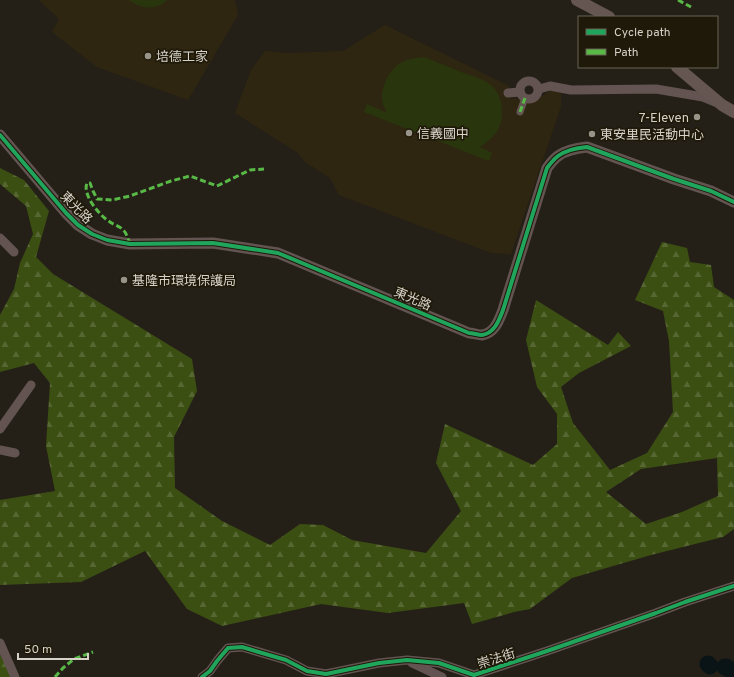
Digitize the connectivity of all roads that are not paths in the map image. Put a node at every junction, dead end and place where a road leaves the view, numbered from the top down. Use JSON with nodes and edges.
{"nodes":[{"id":1,"x":577,"y":0,"type":"edge"},
{"id":2,"x":607,"y":16,"type":"edge"},
{"id":3,"x":678,"y":68,"type":"edge"},
{"id":4,"x":539,"y":89,"type":"junction"},
{"id":5,"x":508,"y":93,"type":"dead end"},
{"id":6,"x":523,"y":95,"type":"junction"},
{"id":7,"x":722,"y":105,"type":"junction"},
{"id":8,"x":520,"y":112,"type":"dead end"},
{"id":9,"x":734,"y":112,"type":"edge"},
{"id":10,"x":0,"y":135,"type":"edge"},
{"id":11,"x":734,"y":202,"type":"edge"},
{"id":12,"x":0,"y":238,"type":"edge"},
{"id":13,"x":14,"y":252,"type":"dead end"},
{"id":14,"x":30,"y":386,"type":"dead end"},
{"id":15,"x":0,"y":429,"type":"edge"},
{"id":16,"x":0,"y":450,"type":"edge"},
{"id":17,"x":15,"y":453,"type":"dead end"},
{"id":18,"x":734,"y":586,"type":"edge"},
{"id":19,"x":0,"y":643,"type":"edge"},
{"id":20,"x":407,"y":660,"type":"junction"},
{"id":21,"x":15,"y":677,"type":"edge"},
{"id":22,"x":202,"y":677,"type":"edge"},
{"id":23,"x":442,"y":677,"type":"edge"}],
"edges":[{"from":1,"to":2,"type":"main road"},
{"from":3,"to":7,"type":"main road"},
{"from":4,"to":6,"type":"street"},
{"from":4,"to":6,"type":"street"},
{"from":4,"to":7,"type":"street"},
{"from":5,"to":6,"type":"street"},
{"from":6,"to":8,"type":"street"},
{"from":7,"to":9,"type":"main road"},
{"from":10,"to":11,"type":"street","name":"東光路"},
{"from":12,"to":13,"type":"street"},
{"from":14,"to":15,"type":"street"},
{"from":16,"to":17,"type":"street"},
{"from":18,"to":20,"type":"street","name":"崇法街"},
{"from":19,"to":21,"type":"street"},
{"from":20,"to":22,"type":"street","name":"崇法街"},
{"from":20,"to":23,"type":"street"}]}
